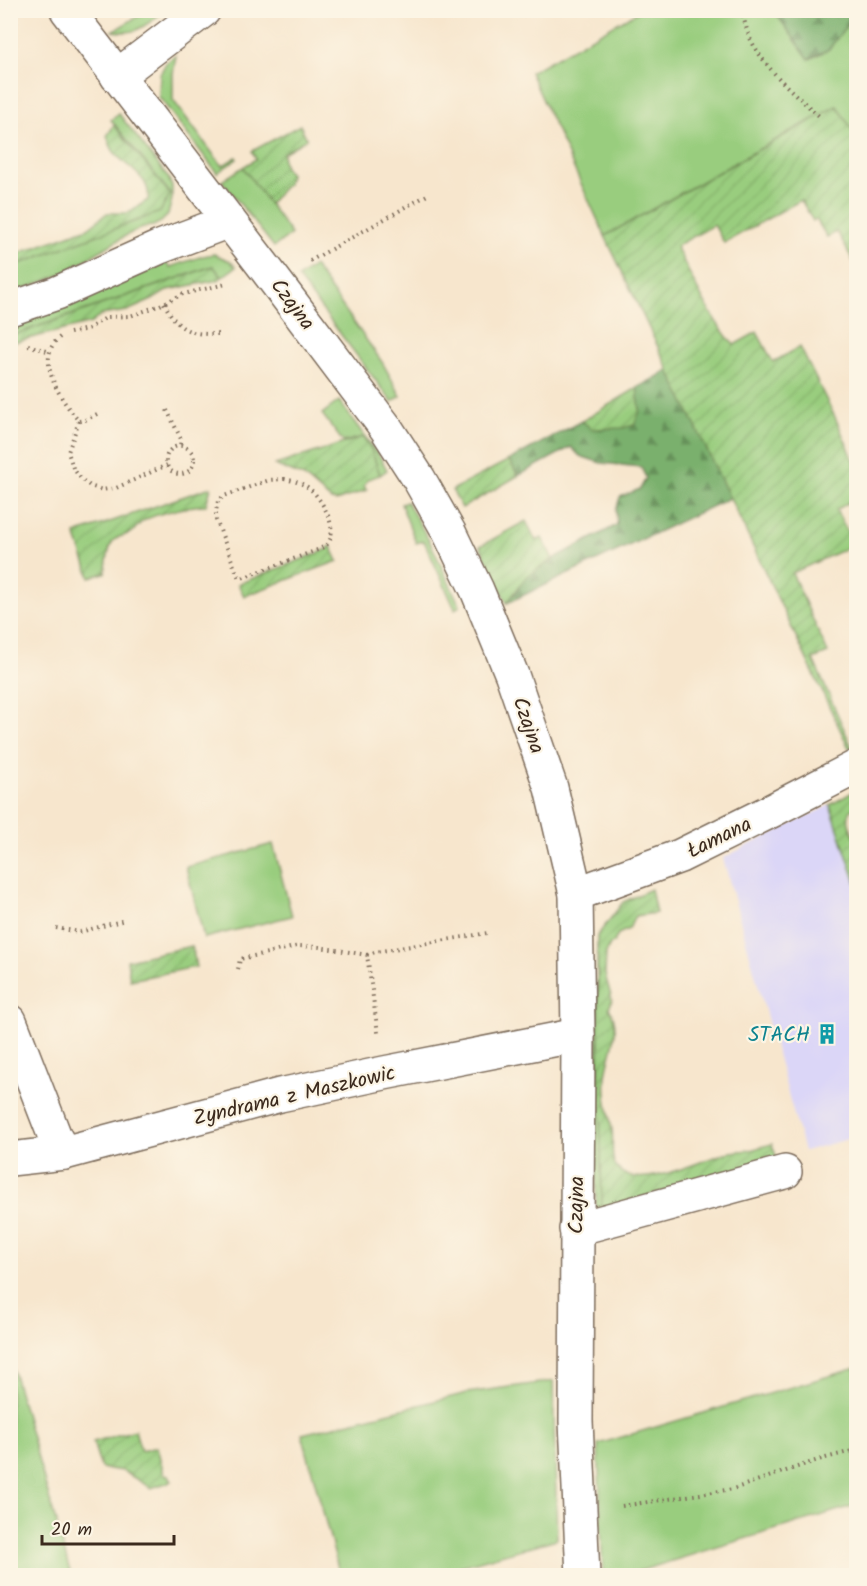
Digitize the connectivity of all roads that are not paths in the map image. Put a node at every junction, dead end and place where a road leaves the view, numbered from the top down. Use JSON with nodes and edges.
{"nodes":[{"id":1,"x":66,"y":10,"type":"edge"},
{"id":2,"x":204,"y":10,"type":"edge"},
{"id":3,"x":117,"y":76,"type":"junction"},
{"id":4,"x":229,"y":221,"type":"junction"},
{"id":5,"x":10,"y":309,"type":"edge"},
{"id":6,"x":856,"y":767,"type":"edge"},
{"id":7,"x":576,"y":894,"type":"junction"},
{"id":8,"x":10,"y":1021,"type":"edge"},
{"id":9,"x":578,"y":1035,"type":"junction"},
{"id":10,"x":64,"y":1153,"type":"junction"},
{"id":11,"x":10,"y":1159,"type":"edge"},
{"id":12,"x":785,"y":1172,"type":"dead end"},
{"id":13,"x":576,"y":1229,"type":"junction"},
{"id":14,"x":583,"y":1575,"type":"edge"}],
"edges":[{"from":1,"to":3,"type":"street","name":"Czajna"},
{"from":2,"to":3,"type":"street"},
{"from":3,"to":4,"type":"street","name":"Czajna"},
{"from":4,"to":5,"type":"street"},
{"from":4,"to":7,"type":"street","name":"Czajna"},
{"from":6,"to":7,"type":"street","name":"Łamana"},
{"from":7,"to":9,"type":"street","name":"Czajna"},
{"from":8,"to":10,"type":"street"},
{"from":9,"to":10,"type":"street","name":"Zyndrama z Maszkowic"},
{"from":9,"to":13,"type":"street","name":"Czajna"},
{"from":10,"to":11,"type":"street","name":"Zyndrama z Maszkowic"},
{"from":12,"to":13,"type":"street"},
{"from":13,"to":14,"type":"street","name":"Czajna"}]}
